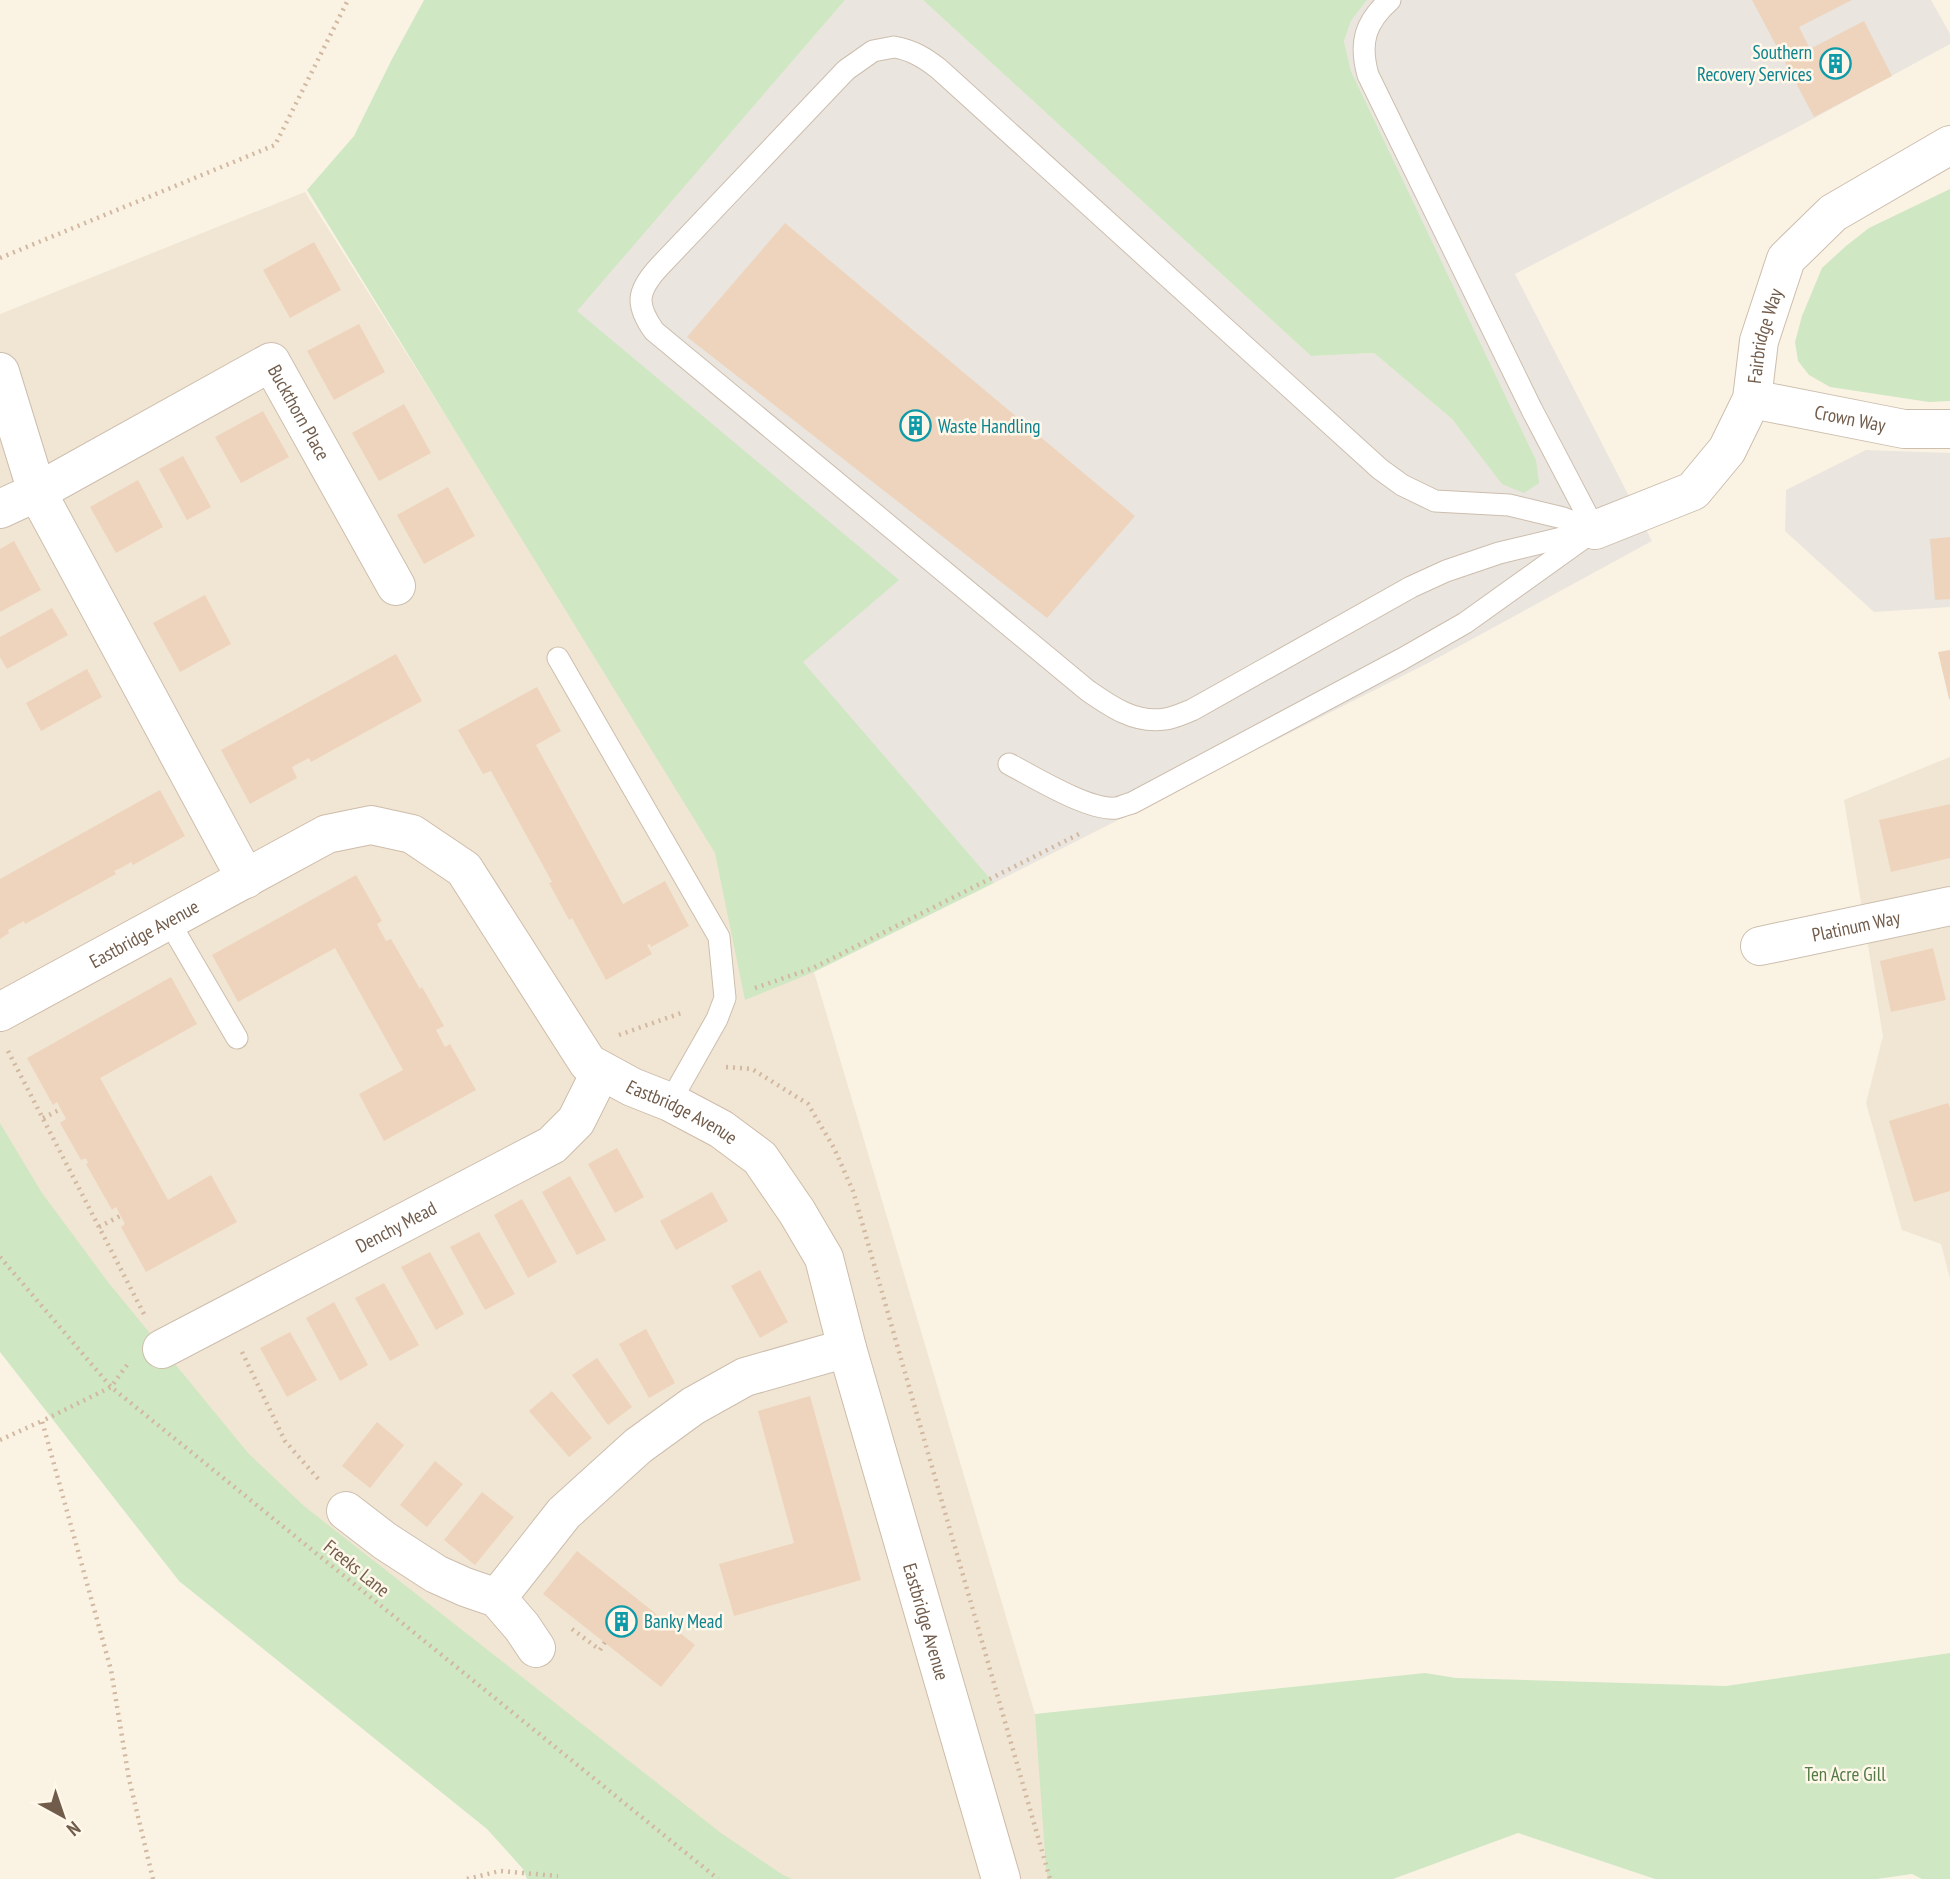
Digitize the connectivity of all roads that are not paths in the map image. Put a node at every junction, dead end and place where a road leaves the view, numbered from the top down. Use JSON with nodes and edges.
{"nodes":[{"id":1,"x":1390,"y":0,"type":"edge"},
{"id":2,"x":1950,"y":145,"type":"edge"},
{"id":3,"x":0,"y":372,"type":"edge"},
{"id":4,"x":1752,"y":399,"type":"junction"},
{"id":5,"x":1950,"y":429,"type":"edge"},
{"id":6,"x":37,"y":492,"type":"junction"},
{"id":7,"x":0,"y":509,"type":"edge"},
{"id":8,"x":1595,"y":530,"type":"junction"},
{"id":9,"x":396,"y":586,"type":"dead end"},
{"id":10,"x":558,"y":658,"type":"dead end"},
{"id":11,"x":1009,"y":764,"type":"dead end"},
{"id":12,"x":246,"y":879,"type":"junction"},
{"id":13,"x":1950,"y":906,"type":"edge"},
{"id":14,"x":169,"y":920,"type":"junction"},
{"id":15,"x":1760,"y":946,"type":"dead end"},
{"id":16,"x":3,"y":1029,"type":"edge"},
{"id":17,"x":237,"y":1038,"type":"dead end"},
{"id":18,"x":601,"y":1071,"type":"junction"},
{"id":19,"x":670,"y":1102,"type":"junction"},
{"id":20,"x":154,"y":1334,"type":"road end"},
{"id":21,"x":846,"y":1348,"type":"junction"},
{"id":22,"x":346,"y":1511,"type":"road end"},
{"id":23,"x":497,"y":1598,"type":"junction"},
{"id":24,"x":536,"y":1648,"type":"dead end"},
{"id":25,"x":1000,"y":1879,"type":"edge"}],
"edges":[{"from":1,"to":8,"type":"lane"},
{"from":2,"to":4,"type":"street","name":"Fairbridge Way"},
{"from":3,"to":6,"type":"street"},
{"from":4,"to":5,"type":"street","name":"Crown Way"},
{"from":4,"to":8,"type":"street","name":"Fairbridge Way"},
{"from":6,"to":7,"type":"street","name":"Buckthorn Place"},
{"from":6,"to":9,"type":"street","name":"Buckthorn Place"},
{"from":6,"to":12,"type":"street"},
{"from":8,"to":8,"type":"lane"},
{"from":8,"to":11,"type":"lane"},
{"from":10,"to":19,"type":"lane"},
{"from":12,"to":14,"type":"street","name":"Eastbridge Avenue"},
{"from":12,"to":18,"type":"street","name":"Eastbridge Avenue"},
{"from":13,"to":15,"type":"street","name":"Platinum Way"},
{"from":14,"to":16,"type":"street","name":"Eastbridge Avenue"},
{"from":14,"to":17,"type":"lane"},
{"from":18,"to":19,"type":"street","name":"Eastbridge Avenue"},
{"from":18,"to":20,"type":"street","name":"Denchy Mead"},
{"from":19,"to":21,"type":"street","name":"Eastbridge Avenue"},
{"from":21,"to":23,"type":"street"},
{"from":21,"to":25,"type":"street","name":"Eastbridge Avenue"},
{"from":22,"to":23,"type":"street"},
{"from":23,"to":24,"type":"street"}]}
